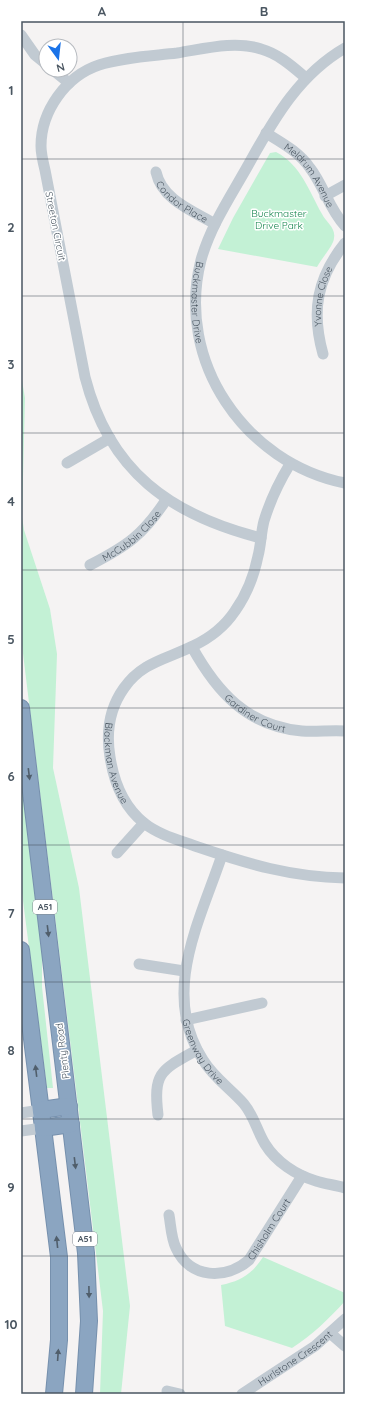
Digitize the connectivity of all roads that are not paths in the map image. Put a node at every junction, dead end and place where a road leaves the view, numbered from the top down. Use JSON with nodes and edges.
{"nodes":[{"id":1,"x":21,"y":35,"type":"edge"},
{"id":2,"x":345,"y":48,"type":"edge"},
{"id":3,"x":38,"y":57,"type":"edge"},
{"id":4,"x":63,"y":78,"type":"edge"},
{"id":5,"x":306,"y":78,"type":"junction"},
{"id":6,"x":69,"y":83,"type":"junction"},
{"id":7,"x":266,"y":133,"type":"junction"},
{"id":8,"x":156,"y":172,"type":"dead end"},
{"id":9,"x":345,"y":185,"type":"edge"},
{"id":10,"x":325,"y":196,"type":"junction"},
{"id":11,"x":215,"y":224,"type":"junction"},
{"id":12,"x":345,"y":226,"type":"edge"},
{"id":13,"x":345,"y":243,"type":"edge"},
{"id":14,"x":323,"y":354,"type":"dead end"},
{"id":15,"x":110,"y":438,"type":"junction"},
{"id":16,"x":67,"y":463,"type":"dead end"},
{"id":17,"x":290,"y":464,"type":"junction"},
{"id":18,"x":345,"y":483,"type":"edge"},
{"id":19,"x":166,"y":500,"type":"junction"},
{"id":20,"x":261,"y":538,"type":"junction"},
{"id":21,"x":90,"y":565,"type":"dead end"},
{"id":22,"x":192,"y":647,"type":"junction"},
{"id":23,"x":21,"y":708,"type":"edge"},
{"id":24,"x":345,"y":731,"type":"edge"},
{"id":25,"x":144,"y":823,"type":"junction"},
{"id":26,"x":117,"y":853,"type":"dead end"},
{"id":27,"x":222,"y":855,"type":"junction"},
{"id":28,"x":345,"y":878,"type":"edge"},
{"id":29,"x":21,"y":950,"type":"edge"},
{"id":30,"x":139,"y":964,"type":"dead end"},
{"id":31,"x":184,"y":971,"type":"junction"},
{"id":32,"x":262,"y":1003,"type":"dead end"},
{"id":33,"x":186,"y":1020,"type":"junction"},
{"id":34,"x":197,"y":1050,"type":"junction"},
{"id":35,"x":68,"y":1106,"type":"junction"},
{"id":36,"x":41,"y":1110,"type":"junction"},
{"id":37,"x":21,"y":1113,"type":"edge"},
{"id":38,"x":158,"y":1115,"type":"dead end"},
{"id":39,"x":71,"y":1124,"type":"junction"},
{"id":40,"x":43,"y":1128,"type":"junction"},
{"id":41,"x":21,"y":1131,"type":"edge"},
{"id":42,"x":302,"y":1176,"type":"junction"},
{"id":43,"x":345,"y":1188,"type":"edge"},
{"id":44,"x":169,"y":1215,"type":"dead end"},
{"id":45,"x":345,"y":1319,"type":"edge"},
{"id":46,"x":330,"y":1333,"type":"junction"},
{"id":47,"x":345,"y":1346,"type":"edge"},
{"id":48,"x":167,"y":1391,"type":"dead end"},
{"id":49,"x":54,"y":1394,"type":"edge"},
{"id":50,"x":84,"y":1394,"type":"edge"},
{"id":51,"x":180,"y":1394,"type":"edge"},
{"id":52,"x":242,"y":1394,"type":"edge"}],
"edges":[{"from":1,"to":3,"type":"street"},
{"from":2,"to":5,"type":"street","name":"Buckmaster Drive"},
{"from":4,"to":6,"type":"street"},
{"from":5,"to":6,"type":"street","name":"Streeton Circuit"},
{"from":5,"to":7,"type":"street","name":"Buckmaster Drive"},
{"from":6,"to":15,"type":"street","name":"Streeton Circuit"},
{"from":7,"to":10,"type":"street","name":"Meldrum Avenue"},
{"from":7,"to":11,"type":"street","name":"Buckmaster Drive"},
{"from":8,"to":11,"type":"street","name":"Condor Place"},
{"from":9,"to":10,"type":"street"},
{"from":10,"to":12,"type":"street","name":"Meldrum Avenue"},
{"from":11,"to":17,"type":"street","name":"Buckmaster Drive"},
{"from":13,"to":14,"type":"street","name":"Yvonne Close"},
{"from":15,"to":16,"type":"street"},
{"from":15,"to":19,"type":"street","name":"Streeton Circuit"},
{"from":17,"to":18,"type":"street","name":"Buckmaster Drive"},
{"from":17,"to":20,"type":"street","name":"Blackman Avenue"},
{"from":19,"to":20,"type":"street","name":"Streeton Circuit"},
{"from":19,"to":21,"type":"street","name":"McCubbin Close"},
{"from":20,"to":22,"type":"street","name":"Blackman Avenue"},
{"from":22,"to":24,"type":"street","name":"Gardiner Court"},
{"from":22,"to":25,"type":"street","name":"Blackman Avenue"},
{"from":23,"to":35,"type":"highway","name":"Plenty Road","number":"A51","one_way":true},
{"from":25,"to":26,"type":"street"},
{"from":25,"to":27,"type":"street","name":"Blackman Avenue"},
{"from":27,"to":28,"type":"street","name":"Blackman Avenue"},
{"from":27,"to":31,"type":"street","name":"Greenway Drive"},
{"from":36,"to":29,"type":"highway","one_way":true},
{"from":30,"to":31,"type":"street"},
{"from":31,"to":33,"type":"street","name":"Greenway Drive"},
{"from":32,"to":33,"type":"street"},
{"from":33,"to":34,"type":"street","name":"Greenway Drive"},
{"from":34,"to":38,"type":"street"},
{"from":34,"to":42,"type":"street","name":"Greenway Drive"},
{"from":35,"to":36,"type":"highway"},
{"from":35,"to":39,"type":"highway","name":"Plenty Road","number":"A51"},
{"from":36,"to":37,"type":"street"},
{"from":36,"to":40,"type":"highway"},
{"from":39,"to":40,"type":"highway"},
{"from":39,"to":50,"type":"highway","name":"Plenty Road","number":"A51","one_way":true},
{"from":40,"to":41,"type":"street"},
{"from":49,"to":40,"type":"highway","one_way":true},
{"from":42,"to":43,"type":"street","name":"Greenway Drive"},
{"from":42,"to":44,"type":"street","name":"Chisholm Court"},
{"from":45,"to":46,"type":"street","name":"Hurlstone Crescent"},
{"from":46,"to":47,"type":"street"},
{"from":46,"to":52,"type":"street","name":"Hurlstone Crescent"},
{"from":48,"to":51,"type":"street"}]}
